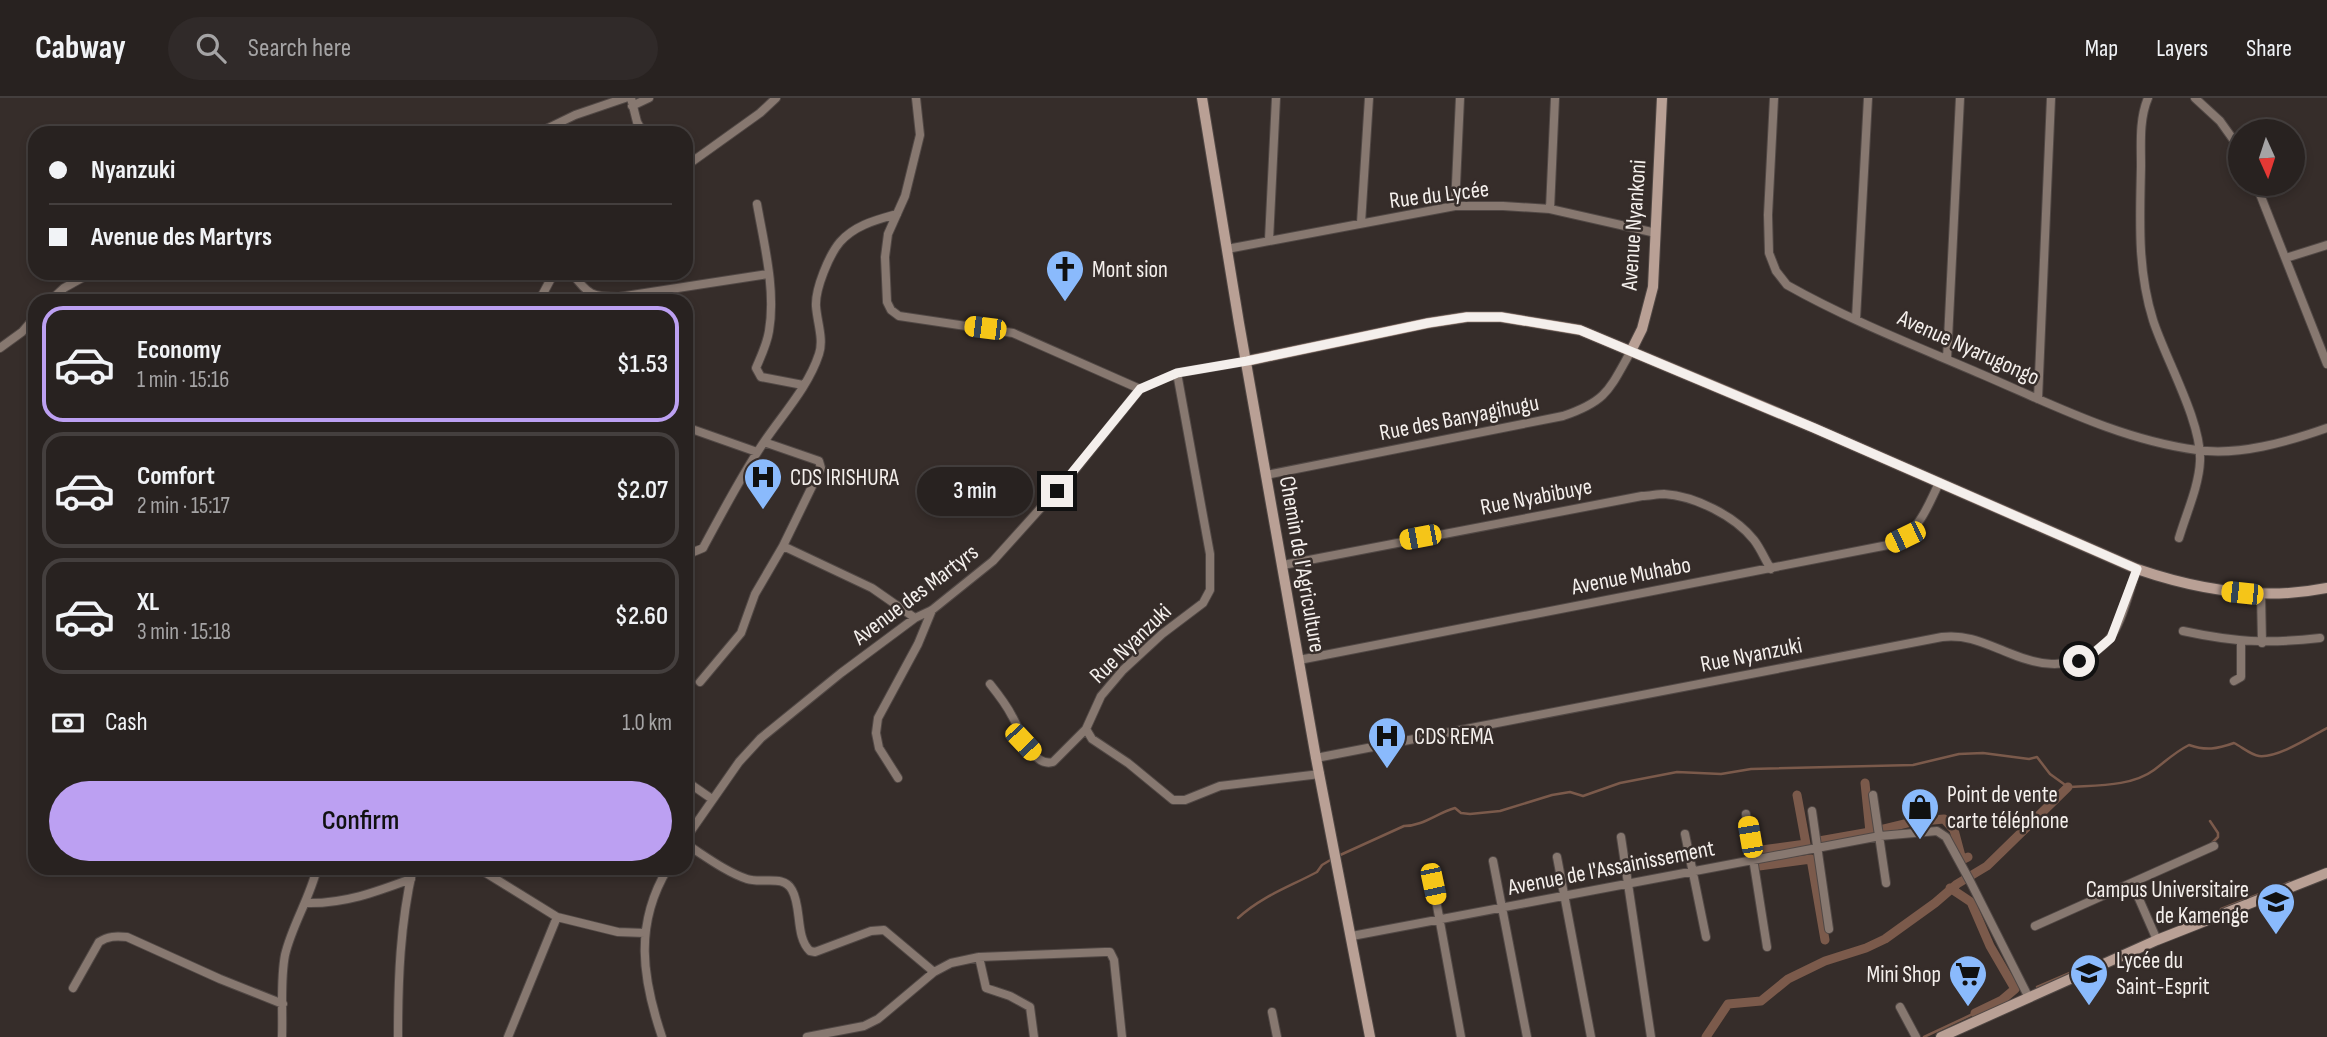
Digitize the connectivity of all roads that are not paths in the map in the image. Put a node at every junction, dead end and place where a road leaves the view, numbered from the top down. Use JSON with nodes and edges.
{"nodes":[{"id":1,"x":625,"y":98,"type":"edge"},
{"id":2,"x":649,"y":98,"type":"edge"},
{"id":3,"x":776,"y":98,"type":"edge"},
{"id":4,"x":916,"y":98,"type":"edge"},
{"id":5,"x":1202,"y":98,"type":"edge"},
{"id":6,"x":1276,"y":98,"type":"edge"},
{"id":7,"x":1369,"y":98,"type":"edge"},
{"id":8,"x":1460,"y":98,"type":"edge"},
{"id":9,"x":1555,"y":98,"type":"edge"},
{"id":10,"x":1662,"y":98,"type":"edge"},
{"id":11,"x":1774,"y":98,"type":"edge"},
{"id":12,"x":1868,"y":98,"type":"edge"},
{"id":13,"x":1960,"y":98,"type":"edge"},
{"id":14,"x":2051,"y":98,"type":"edge"},
{"id":15,"x":2148,"y":98,"type":"edge"},
{"id":16,"x":2195,"y":98,"type":"edge"},
{"id":17,"x":632,"y":102,"type":"edge"},
{"id":18,"x":552,"y":126,"type":"edge"},
{"id":19,"x":641,"y":126,"type":"edge"},
{"id":20,"x":2228,"y":132,"type":"edge"},
{"id":21,"x":693,"y":161,"type":"edge"},
{"id":22,"x":2261,"y":196,"type":"edge"},
{"id":23,"x":757,"y":204,"type":"dead end"},
{"id":24,"x":1455,"y":206,"type":"junction"},
{"id":25,"x":1550,"y":209,"type":"junction"},
{"id":26,"x":897,"y":214,"type":"junction"},
{"id":27,"x":1361,"y":223,"type":"junction"},
{"id":28,"x":1656,"y":233,"type":"junction"},
{"id":29,"x":1269,"y":240,"type":"junction"},
{"id":30,"x":2327,"y":246,"type":"edge"},
{"id":31,"x":1227,"y":249,"type":"junction"},
{"id":32,"x":2286,"y":258,"type":"junction"},
{"id":33,"x":768,"y":274,"type":"junction"},
{"id":34,"x":78,"y":280,"type":"edge"},
{"id":35,"x":577,"y":280,"type":"edge"},
{"id":36,"x":58,"y":294,"type":"edge"},
{"id":37,"x":592,"y":294,"type":"edge"},
{"id":38,"x":638,"y":294,"type":"edge"},
{"id":39,"x":1856,"y":319,"type":"junction"},
{"id":40,"x":28,"y":325,"type":"edge"},
{"id":41,"x":0,"y":348,"type":"edge"},
{"id":42,"x":1631,"y":351,"type":"junction"},
{"id":43,"x":1947,"y":359,"type":"junction"},
{"id":44,"x":1247,"y":361,"type":"junction"},
{"id":45,"x":2327,"y":364,"type":"edge"},
{"id":46,"x":1177,"y":373,"type":"junction"},
{"id":47,"x":803,"y":385,"type":"junction"},
{"id":48,"x":1140,"y":389,"type":"junction"},
{"id":49,"x":2039,"y":399,"type":"junction"},
{"id":50,"x":2327,"y":428,"type":"edge"},
{"id":51,"x":693,"y":429,"type":"edge"},
{"id":52,"x":764,"y":442,"type":"junction"},
{"id":53,"x":2199,"y":450,"type":"junction"},
{"id":54,"x":757,"y":452,"type":"junction"},
{"id":55,"x":1266,"y":475,"type":"junction"},
{"id":56,"x":1939,"y":483,"type":"junction"},
{"id":57,"x":2179,"y":538,"type":"dead end"},
{"id":58,"x":783,"y":546,"type":"junction"},
{"id":59,"x":693,"y":552,"type":"edge"},
{"id":60,"x":1283,"y":565,"type":"junction"},
{"id":61,"x":1771,"y":569,"type":"junction"},
{"id":62,"x":2137,"y":569,"type":"junction"},
{"id":63,"x":2327,"y":588,"type":"edge"},
{"id":64,"x":2261,"y":594,"type":"junction"},
{"id":65,"x":932,"y":610,"type":"junction"},
{"id":66,"x":915,"y":618,"type":"junction"},
{"id":67,"x":2183,"y":631,"type":"dead end"},
{"id":68,"x":2320,"y":638,"type":"dead end"},
{"id":69,"x":2241,"y":642,"type":"junction"},
{"id":70,"x":2262,"y":643,"type":"junction"},
{"id":71,"x":1299,"y":660,"type":"junction"},
{"id":72,"x":2234,"y":681,"type":"dead end"},
{"id":73,"x":700,"y":682,"type":"dead end"},
{"id":74,"x":990,"y":684,"type":"dead end"},
{"id":75,"x":1086,"y":729,"type":"junction"},
{"id":76,"x":1316,"y":758,"type":"junction"},
{"id":77,"x":1320,"y":774,"type":"junction"},
{"id":78,"x":898,"y":778,"type":"dead end"},
{"id":79,"x":693,"y":786,"type":"edge"},
{"id":80,"x":1873,"y":795,"type":"dead end"},
{"id":81,"x":712,"y":799,"type":"junction"},
{"id":82,"x":1812,"y":811,"type":"dead end"},
{"id":83,"x":1746,"y":814,"type":"dead end"},
{"id":84,"x":693,"y":828,"type":"edge"},
{"id":85,"x":1685,"y":834,"type":"dead end"},
{"id":86,"x":1621,"y":836,"type":"dead end"},
{"id":87,"x":1880,"y":836,"type":"junction"},
{"id":88,"x":2214,"y":846,"type":"dead end"},
{"id":89,"x":693,"y":848,"type":"edge"},
{"id":90,"x":1817,"y":849,"type":"junction"},
{"id":91,"x":1557,"y":857,"type":"dead end"},
{"id":92,"x":1754,"y":859,"type":"junction"},
{"id":93,"x":1493,"y":861,"type":"dead end"},
{"id":94,"x":1694,"y":872,"type":"junction"},
{"id":95,"x":2327,"y":873,"type":"edge"},
{"id":96,"x":315,"y":875,"type":"edge"},
{"id":97,"x":412,"y":875,"type":"edge"},
{"id":98,"x":489,"y":875,"type":"edge"},
{"id":99,"x":664,"y":875,"type":"edge"},
{"id":100,"x":411,"y":879,"type":"junction"},
{"id":101,"x":1886,"y":883,"type":"dead end"},
{"id":102,"x":2132,"y":883,"type":"junction"},
{"id":103,"x":1433,"y":884,"type":"dead end"},
{"id":104,"x":1628,"y":884,"type":"junction"},
{"id":105,"x":1565,"y":898,"type":"junction"},
{"id":106,"x":306,"y":904,"type":"junction"},
{"id":107,"x":1502,"y":908,"type":"junction"},
{"id":108,"x":556,"y":917,"type":"junction"},
{"id":109,"x":1440,"y":919,"type":"junction"},
{"id":110,"x":2035,"y":926,"type":"dead end"},
{"id":111,"x":1829,"y":929,"type":"dead end"},
{"id":112,"x":645,"y":933,"type":"junction"},
{"id":113,"x":1352,"y":936,"type":"junction"},
{"id":114,"x":1706,"y":937,"type":"dead end"},
{"id":115,"x":2157,"y":940,"type":"junction"},
{"id":116,"x":1767,"y":947,"type":"dead end"},
{"id":117,"x":979,"y":957,"type":"junction"},
{"id":118,"x":934,"y":972,"type":"junction"},
{"id":119,"x":73,"y":988,"type":"dead end"},
{"id":120,"x":2029,"y":998,"type":"junction"},
{"id":121,"x":283,"y":1004,"type":"junction"},
{"id":122,"x":1900,"y":1007,"type":"dead end"},
{"id":123,"x":1272,"y":1012,"type":"dead end"},
{"id":124,"x":282,"y":1037,"type":"edge"},
{"id":125,"x":398,"y":1037,"type":"edge"},
{"id":126,"x":508,"y":1037,"type":"edge"},
{"id":127,"x":662,"y":1037,"type":"edge"},
{"id":128,"x":807,"y":1037,"type":"edge"},
{"id":129,"x":1034,"y":1037,"type":"edge"},
{"id":130,"x":1122,"y":1037,"type":"edge"},
{"id":131,"x":1277,"y":1037,"type":"edge"},
{"id":132,"x":1370,"y":1037,"type":"edge"},
{"id":133,"x":1461,"y":1037,"type":"edge"},
{"id":134,"x":1527,"y":1037,"type":"edge"},
{"id":135,"x":1591,"y":1037,"type":"edge"},
{"id":136,"x":1651,"y":1037,"type":"edge"},
{"id":137,"x":1916,"y":1037,"type":"edge"},
{"id":138,"x":1941,"y":1037,"type":"edge"}],
"edges":[{"from":1,"to":18,"type":"street"},
{"from":2,"to":17,"type":"street"},
{"from":3,"to":21,"type":"street"},
{"from":4,"to":26,"type":"street"},
{"from":5,"to":31,"type":"street","name":"Chemin de l'Agriculture"},
{"from":6,"to":29,"type":"street"},
{"from":7,"to":27,"type":"street"},
{"from":8,"to":24,"type":"street"},
{"from":9,"to":25,"type":"street"},
{"from":10,"to":28,"type":"street","name":"Avenue Nyankoni"},
{"from":11,"to":39,"type":"street","name":"Avenue Nyarugongo"},
{"from":12,"to":39,"type":"street"},
{"from":13,"to":43,"type":"street"},
{"from":14,"to":49,"type":"street"},
{"from":15,"to":53,"type":"street"},
{"from":16,"to":20,"type":"street"},
{"from":17,"to":19,"type":"street"},
{"from":22,"to":32,"type":"street"},
{"from":23,"to":33,"type":"street"},
{"from":24,"to":25,"type":"street","name":"Rue du Lycée"},
{"from":24,"to":27,"type":"street","name":"Rue du Lycée"},
{"from":25,"to":28,"type":"street","name":"Rue du Lycée"},
{"from":26,"to":47,"type":"street"},
{"from":26,"to":48,"type":"street"},
{"from":27,"to":29,"type":"street","name":"Rue du Lycée"},
{"from":28,"to":42,"type":"street","name":"Avenue Nyankoni"},
{"from":29,"to":31,"type":"street","name":"Rue du Lycée"},
{"from":30,"to":32,"type":"street"},
{"from":31,"to":44,"type":"street","name":"Chemin de l'Agriculture"},
{"from":32,"to":45,"type":"street"},
{"from":33,"to":38,"type":"street"},
{"from":33,"to":47,"type":"street"},
{"from":34,"to":36,"type":"street"},
{"from":35,"to":37,"type":"street"},
{"from":39,"to":43,"type":"street","name":"Avenue Nyarugongo"},
{"from":40,"to":41,"type":"street"},
{"from":42,"to":44,"type":"street"},
{"from":42,"to":55,"type":"street","name":"Rue des Banyagihugu"},
{"from":42,"to":56,"type":"street"},
{"from":43,"to":49,"type":"street","name":"Avenue Nyarugongo"},
{"from":44,"to":46,"type":"street","name":"Avenue des Martyrs"},
{"from":44,"to":55,"type":"street","name":"Chemin de l'Agriculture"},
{"from":46,"to":48,"type":"street","name":"Avenue des Martyrs"},
{"from":46,"to":75,"type":"street","name":"Rue Nyanzuki"},
{"from":47,"to":52,"type":"street"},
{"from":48,"to":65,"type":"street","name":"Avenue des Martyrs"},
{"from":49,"to":53,"type":"street","name":"Avenue Nyarugongo"},
{"from":50,"to":53,"type":"street","name":"Avenue Nyarugongo"},
{"from":51,"to":54,"type":"street"},
{"from":52,"to":54,"type":"street"},
{"from":52,"to":58,"type":"street"},
{"from":53,"to":57,"type":"street"},
{"from":54,"to":59,"type":"street"},
{"from":55,"to":60,"type":"street","name":"Chemin de l'Agriculture"},
{"from":56,"to":61,"type":"street","name":"Avenue Muhabo"},
{"from":56,"to":62,"type":"street"},
{"from":58,"to":66,"type":"street"},
{"from":58,"to":73,"type":"street"},
{"from":60,"to":61,"type":"street","name":"Rue Nyabibuye"},
{"from":60,"to":71,"type":"street","name":"Chemin de l'Agriculture"},
{"from":61,"to":71,"type":"street","name":"Avenue Muhabo"},
{"from":62,"to":64,"type":"street"},
{"from":62,"to":76,"type":"street","name":"Rue Nyanzuki"},
{"from":63,"to":64,"type":"street"},
{"from":64,"to":70,"type":"street"},
{"from":65,"to":66,"type":"street","name":"Avenue des Martyrs"},
{"from":65,"to":78,"type":"street"},
{"from":66,"to":81,"type":"street","name":"Avenue des Martyrs"},
{"from":67,"to":69,"type":"street"},
{"from":68,"to":70,"type":"street"},
{"from":69,"to":70,"type":"street"},
{"from":69,"to":72,"type":"street"},
{"from":71,"to":76,"type":"street","name":"Chemin de l'Agriculture"},
{"from":74,"to":75,"type":"street"},
{"from":75,"to":77,"type":"street"},
{"from":76,"to":77,"type":"street","name":"Chemin de l'Agriculture"},
{"from":77,"to":113,"type":"street","name":"Chemin de l'Agriculture"},
{"from":79,"to":81,"type":"street"},
{"from":80,"to":87,"type":"street"},
{"from":81,"to":84,"type":"street","name":"Avenue des Martyrs"},
{"from":82,"to":90,"type":"street"},
{"from":83,"to":92,"type":"street"},
{"from":85,"to":94,"type":"street"},
{"from":86,"to":104,"type":"street"},
{"from":87,"to":90,"type":"street","name":"Avenue de l'Assainissement"},
{"from":87,"to":101,"type":"street"},
{"from":87,"to":120,"type":"street","name":"Avenue de l'Assainissement"},
{"from":88,"to":102,"type":"street"},
{"from":89,"to":118,"type":"street"},
{"from":90,"to":92,"type":"street","name":"Avenue de l'Assainissement"},
{"from":90,"to":111,"type":"street"},
{"from":91,"to":105,"type":"street"},
{"from":92,"to":94,"type":"street","name":"Avenue de l'Assainissement"},
{"from":92,"to":116,"type":"street"},
{"from":93,"to":107,"type":"street"},
{"from":94,"to":104,"type":"street","name":"Avenue de l'Assainissement"},
{"from":94,"to":114,"type":"street"},
{"from":95,"to":115,"type":"street"},
{"from":96,"to":106,"type":"street"},
{"from":97,"to":100,"type":"street"},
{"from":98,"to":108,"type":"street"},
{"from":99,"to":112,"type":"street"},
{"from":100,"to":106,"type":"street"},
{"from":100,"to":125,"type":"street"},
{"from":102,"to":110,"type":"street"},
{"from":102,"to":115,"type":"street"},
{"from":103,"to":109,"type":"street"},
{"from":104,"to":105,"type":"street","name":"Avenue de l'Assainissement"},
{"from":104,"to":136,"type":"street"},
{"from":105,"to":107,"type":"street","name":"Avenue de l'Assainissement"},
{"from":105,"to":135,"type":"street"},
{"from":106,"to":121,"type":"street"},
{"from":107,"to":109,"type":"street","name":"Avenue de l'Assainissement"},
{"from":107,"to":134,"type":"street"},
{"from":108,"to":112,"type":"street"},
{"from":108,"to":126,"type":"street"},
{"from":109,"to":113,"type":"street","name":"Avenue de l'Assainissement"},
{"from":109,"to":133,"type":"street"},
{"from":112,"to":127,"type":"street"},
{"from":113,"to":132,"type":"street","name":"Chemin de l'Agriculture"},
{"from":115,"to":120,"type":"street"},
{"from":117,"to":118,"type":"street"},
{"from":117,"to":129,"type":"street"},
{"from":117,"to":130,"type":"street"},
{"from":118,"to":128,"type":"street"},
{"from":119,"to":121,"type":"street"},
{"from":120,"to":138,"type":"street"},
{"from":121,"to":124,"type":"street"},
{"from":122,"to":137,"type":"street"},
{"from":123,"to":131,"type":"street"}]}
